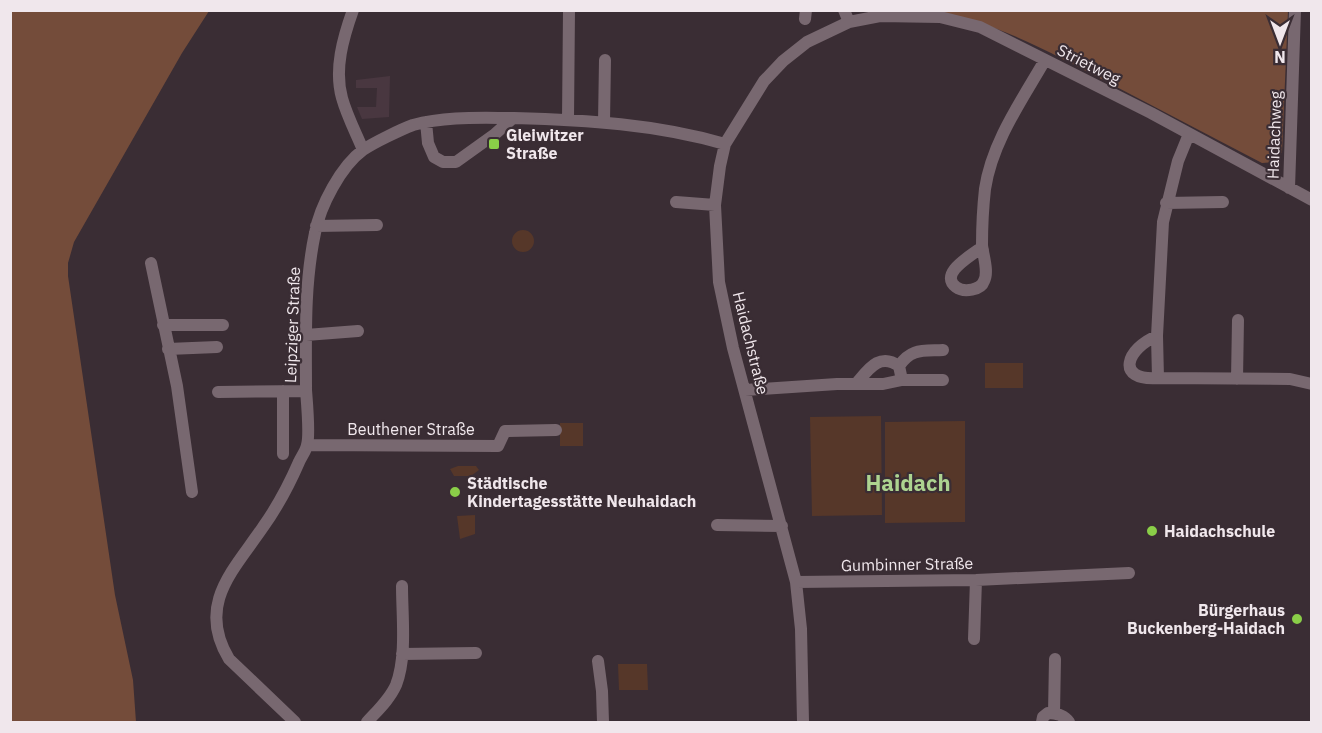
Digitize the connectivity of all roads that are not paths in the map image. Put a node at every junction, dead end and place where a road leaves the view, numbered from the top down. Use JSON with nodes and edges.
{"nodes":[{"id":1,"x":353,"y":10,"type":"edge"},
{"id":2,"x":570,"y":10,"type":"edge"},
{"id":3,"x":844,"y":10,"type":"edge"},
{"id":4,"x":968,"y":10,"type":"edge"},
{"id":5,"x":1295,"y":10,"type":"edge"},
{"id":6,"x":849,"y":22,"type":"junction"},
{"id":7,"x":972,"y":24,"type":"junction"},
{"id":8,"x":604,"y":60,"type":"dead end"},
{"id":9,"x":1046,"y":60,"type":"junction"},
{"id":10,"x":513,"y":118,"type":"junction"},
{"id":11,"x":568,"y":119,"type":"junction"},
{"id":12,"x":426,"y":122,"type":"junction"},
{"id":13,"x":604,"y":122,"type":"junction"},
{"id":14,"x":1189,"y":134,"type":"junction"},
{"id":15,"x":725,"y":144,"type":"junction"},
{"id":16,"x":363,"y":150,"type":"junction"},
{"id":17,"x":1289,"y":188,"type":"junction"},
{"id":18,"x":1311,"y":200,"type":"edge"},
{"id":19,"x":676,"y":202,"type":"dead end"},
{"id":20,"x":1223,"y":202,"type":"dead end"},
{"id":21,"x":1166,"y":203,"type":"junction"},
{"id":22,"x":715,"y":205,"type":"junction"},
{"id":23,"x":378,"y":225,"type":"dead end"},
{"id":24,"x":316,"y":226,"type":"junction"},
{"id":25,"x":983,"y":250,"type":"dead end"},
{"id":26,"x":151,"y":263,"type":"dead end"},
{"id":27,"x":1238,"y":320,"type":"dead end"},
{"id":28,"x":163,"y":325,"type":"junction"},
{"id":29,"x":223,"y":325,"type":"dead end"},
{"id":30,"x":358,"y":331,"type":"dead end"},
{"id":31,"x":306,"y":335,"type":"junction"},
{"id":32,"x":1157,"y":336,"type":"junction"},
{"id":33,"x":217,"y":347,"type":"dead end"},
{"id":34,"x":168,"y":349,"type":"junction"},
{"id":35,"x":943,"y":350,"type":"dead end"},
{"id":36,"x":899,"y":366,"type":"junction"},
{"id":37,"x":1158,"y":378,"type":"junction"},
{"id":38,"x":1237,"y":379,"type":"junction"},
{"id":39,"x":902,"y":380,"type":"junction"},
{"id":40,"x":943,"y":380,"type":"dead end"},
{"id":41,"x":856,"y":384,"type":"junction"},
{"id":42,"x":1311,"y":384,"type":"edge"},
{"id":43,"x":745,"y":390,"type":"junction"},
{"id":44,"x":283,"y":391,"type":"junction"},
{"id":45,"x":306,"y":391,"type":"junction"},
{"id":46,"x":218,"y":392,"type":"dead end"},
{"id":47,"x":556,"y":430,"type":"dead end"},
{"id":48,"x":307,"y":445,"type":"junction"},
{"id":49,"x":283,"y":454,"type":"dead end"},
{"id":50,"x":192,"y":492,"type":"dead end"},
{"id":51,"x":717,"y":525,"type":"dead end"},
{"id":52,"x":782,"y":526,"type":"junction"},
{"id":53,"x":1129,"y":573,"type":"dead end"},
{"id":54,"x":976,"y":580,"type":"junction"},
{"id":55,"x":796,"y":582,"type":"junction"},
{"id":56,"x":402,"y":586,"type":"dead end"},
{"id":57,"x":974,"y":639,"type":"dead end"},
{"id":58,"x":476,"y":653,"type":"dead end"},
{"id":59,"x":402,"y":654,"type":"junction"},
{"id":60,"x":1055,"y":659,"type":"dead end"},
{"id":61,"x":598,"y":661,"type":"dead end"},
{"id":62,"x":1054,"y":713,"type":"junction"},
{"id":63,"x":295,"y":723,"type":"edge"},
{"id":64,"x":367,"y":723,"type":"edge"},
{"id":65,"x":603,"y":723,"type":"edge"},
{"id":66,"x":803,"y":723,"type":"edge"},
{"id":67,"x":1042,"y":723,"type":"edge"},
{"id":68,"x":1069,"y":723,"type":"edge"}],
"edges":[{"from":1,"to":16,"type":"street"},
{"from":2,"to":11,"type":"street"},
{"from":3,"to":6,"type":"street"},
{"from":4,"to":7,"type":"street"},
{"from":5,"to":17,"type":"street","name":"Haidachweg"},
{"from":6,"to":7,"type":"street","name":"Strietweg"},
{"from":6,"to":15,"type":"street","name":"Haidachstraße"},
{"from":7,"to":9,"type":"street","name":"Strietweg"},
{"from":8,"to":13,"type":"street"},
{"from":9,"to":14,"type":"street","name":"Strietweg"},
{"from":9,"to":25,"type":"street"},
{"from":10,"to":11,"type":"street","name":"Leipziger Straße"},
{"from":10,"to":12,"type":"street","name":"Leipziger Straße"},
{"from":10,"to":12,"type":"street"},
{"from":11,"to":13,"type":"street","name":"Leipziger Straße"},
{"from":12,"to":16,"type":"street","name":"Leipziger Straße"},
{"from":13,"to":15,"type":"street","name":"Leipziger Straße"},
{"from":14,"to":17,"type":"street","name":"Strietweg"},
{"from":14,"to":21,"type":"street"},
{"from":15,"to":22,"type":"street","name":"Haidachstraße"},
{"from":16,"to":24,"type":"street","name":"Leipziger Straße"},
{"from":17,"to":18,"type":"street","name":"Strietweg"},
{"from":19,"to":22,"type":"street"},
{"from":20,"to":21,"type":"street"},
{"from":21,"to":32,"type":"street"},
{"from":22,"to":43,"type":"street","name":"Haidachstraße"},
{"from":23,"to":24,"type":"street"},
{"from":24,"to":31,"type":"street","name":"Leipziger Straße"},
{"from":26,"to":28,"type":"street"},
{"from":27,"to":38,"type":"street"},
{"from":28,"to":29,"type":"street"},
{"from":28,"to":34,"type":"street"},
{"from":30,"to":31,"type":"street"},
{"from":31,"to":45,"type":"street","name":"Leipziger Straße"},
{"from":32,"to":37,"type":"street"},
{"from":32,"to":37,"type":"street"},
{"from":33,"to":34,"type":"street"},
{"from":34,"to":50,"type":"street"},
{"from":35,"to":36,"type":"street"},
{"from":36,"to":39,"type":"street"},
{"from":36,"to":41,"type":"street"},
{"from":37,"to":38,"type":"street"},
{"from":38,"to":42,"type":"street"},
{"from":39,"to":40,"type":"street"},
{"from":39,"to":41,"type":"street"},
{"from":41,"to":43,"type":"street"},
{"from":43,"to":52,"type":"street","name":"Haidachstraße"},
{"from":44,"to":45,"type":"street"},
{"from":44,"to":46,"type":"street"},
{"from":44,"to":49,"type":"street"},
{"from":45,"to":48,"type":"street","name":"Leipziger Straße"},
{"from":47,"to":48,"type":"street","name":"Beuthener Straße"},
{"from":48,"to":63,"type":"street","name":"Leipziger Straße"},
{"from":51,"to":52,"type":"street"},
{"from":52,"to":55,"type":"street","name":"Haidachstraße"},
{"from":53,"to":54,"type":"street","name":"Gumbinner Straße"},
{"from":54,"to":55,"type":"street","name":"Gumbinner Straße"},
{"from":54,"to":57,"type":"street"},
{"from":55,"to":66,"type":"street","name":"Haidachstraße"},
{"from":56,"to":59,"type":"street"},
{"from":58,"to":59,"type":"street"},
{"from":59,"to":64,"type":"street"},
{"from":60,"to":62,"type":"street"},
{"from":61,"to":65,"type":"street"},
{"from":62,"to":67,"type":"street"},
{"from":62,"to":68,"type":"street"}]}
